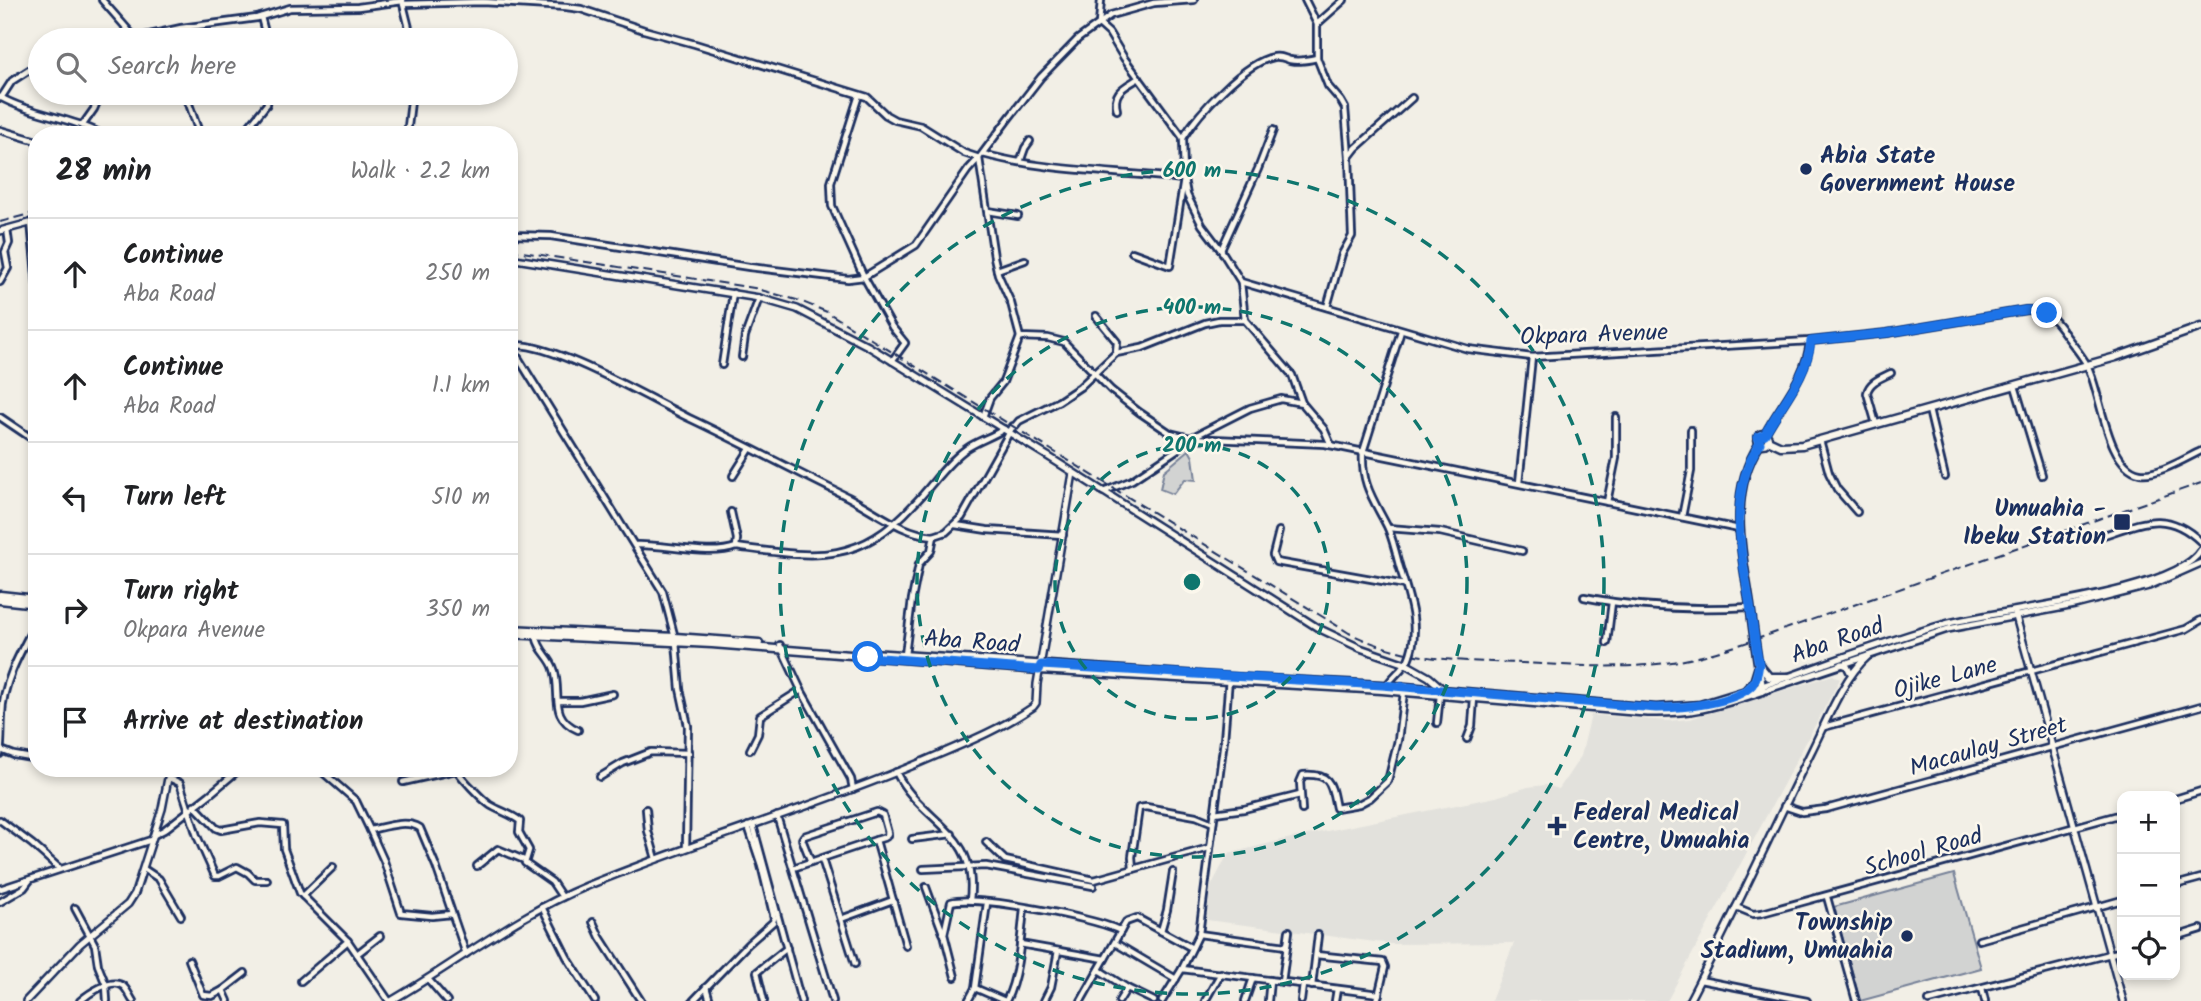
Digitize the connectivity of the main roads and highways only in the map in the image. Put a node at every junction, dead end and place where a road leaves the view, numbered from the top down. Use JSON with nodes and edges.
{"nodes":[{"id":1,"x":2201,"y":327,"type":"edge"},
{"id":2,"x":0,"y":597,"type":"edge"},
{"id":3,"x":28,"y":600,"type":"edge"},
{"id":4,"x":518,"y":632,"type":"edge"},
{"id":5,"x":518,"y":633,"type":"edge"},
{"id":6,"x":676,"y":639,"type":"junction"},
{"id":7,"x":845,"y":653,"type":"junction"},
{"id":8,"x":1759,"y":664,"type":"junction"},
{"id":9,"x":1040,"y":668,"type":"junction"},
{"id":10,"x":1788,"y":677,"type":"road end"},
{"id":11,"x":1229,"y":680,"type":"junction"},
{"id":12,"x":1763,"y":688,"type":"junction"},
{"id":13,"x":1443,"y":693,"type":"junction"},
{"id":14,"x":1741,"y":693,"type":"junction"},
{"id":15,"x":1601,"y":706,"type":"junction"}],
"edges":[{"from":1,"to":8,"type":"main road"},
{"from":2,"to":3,"type":"main road"},
{"from":4,"to":6,"type":"main road"},
{"from":5,"to":6,"type":"main road"},
{"from":6,"to":7,"type":"main road"},
{"from":7,"to":9,"type":"main road","name":"Aba Road"},
{"from":7,"to":9,"type":"main road","name":"Aba Road"},
{"from":8,"to":10,"type":"main road"},
{"from":8,"to":12,"type":"main road"},
{"from":8,"to":14,"type":"main road"},
{"from":9,"to":11,"type":"main road","name":"Aba Road"},
{"from":11,"to":13,"type":"main road","name":"Aba Road"},
{"from":11,"to":13,"type":"main road","name":"Aba Road"},
{"from":12,"to":14,"type":"main road","name":"Aba Road"},
{"from":12,"to":15,"type":"main road","name":"Aba Road"},
{"from":13,"to":15,"type":"main road","name":"Aba Road"},
{"from":13,"to":15,"type":"main road","name":"Aba Road"},
{"from":14,"to":15,"type":"main road","name":"Aba Road"}]}
